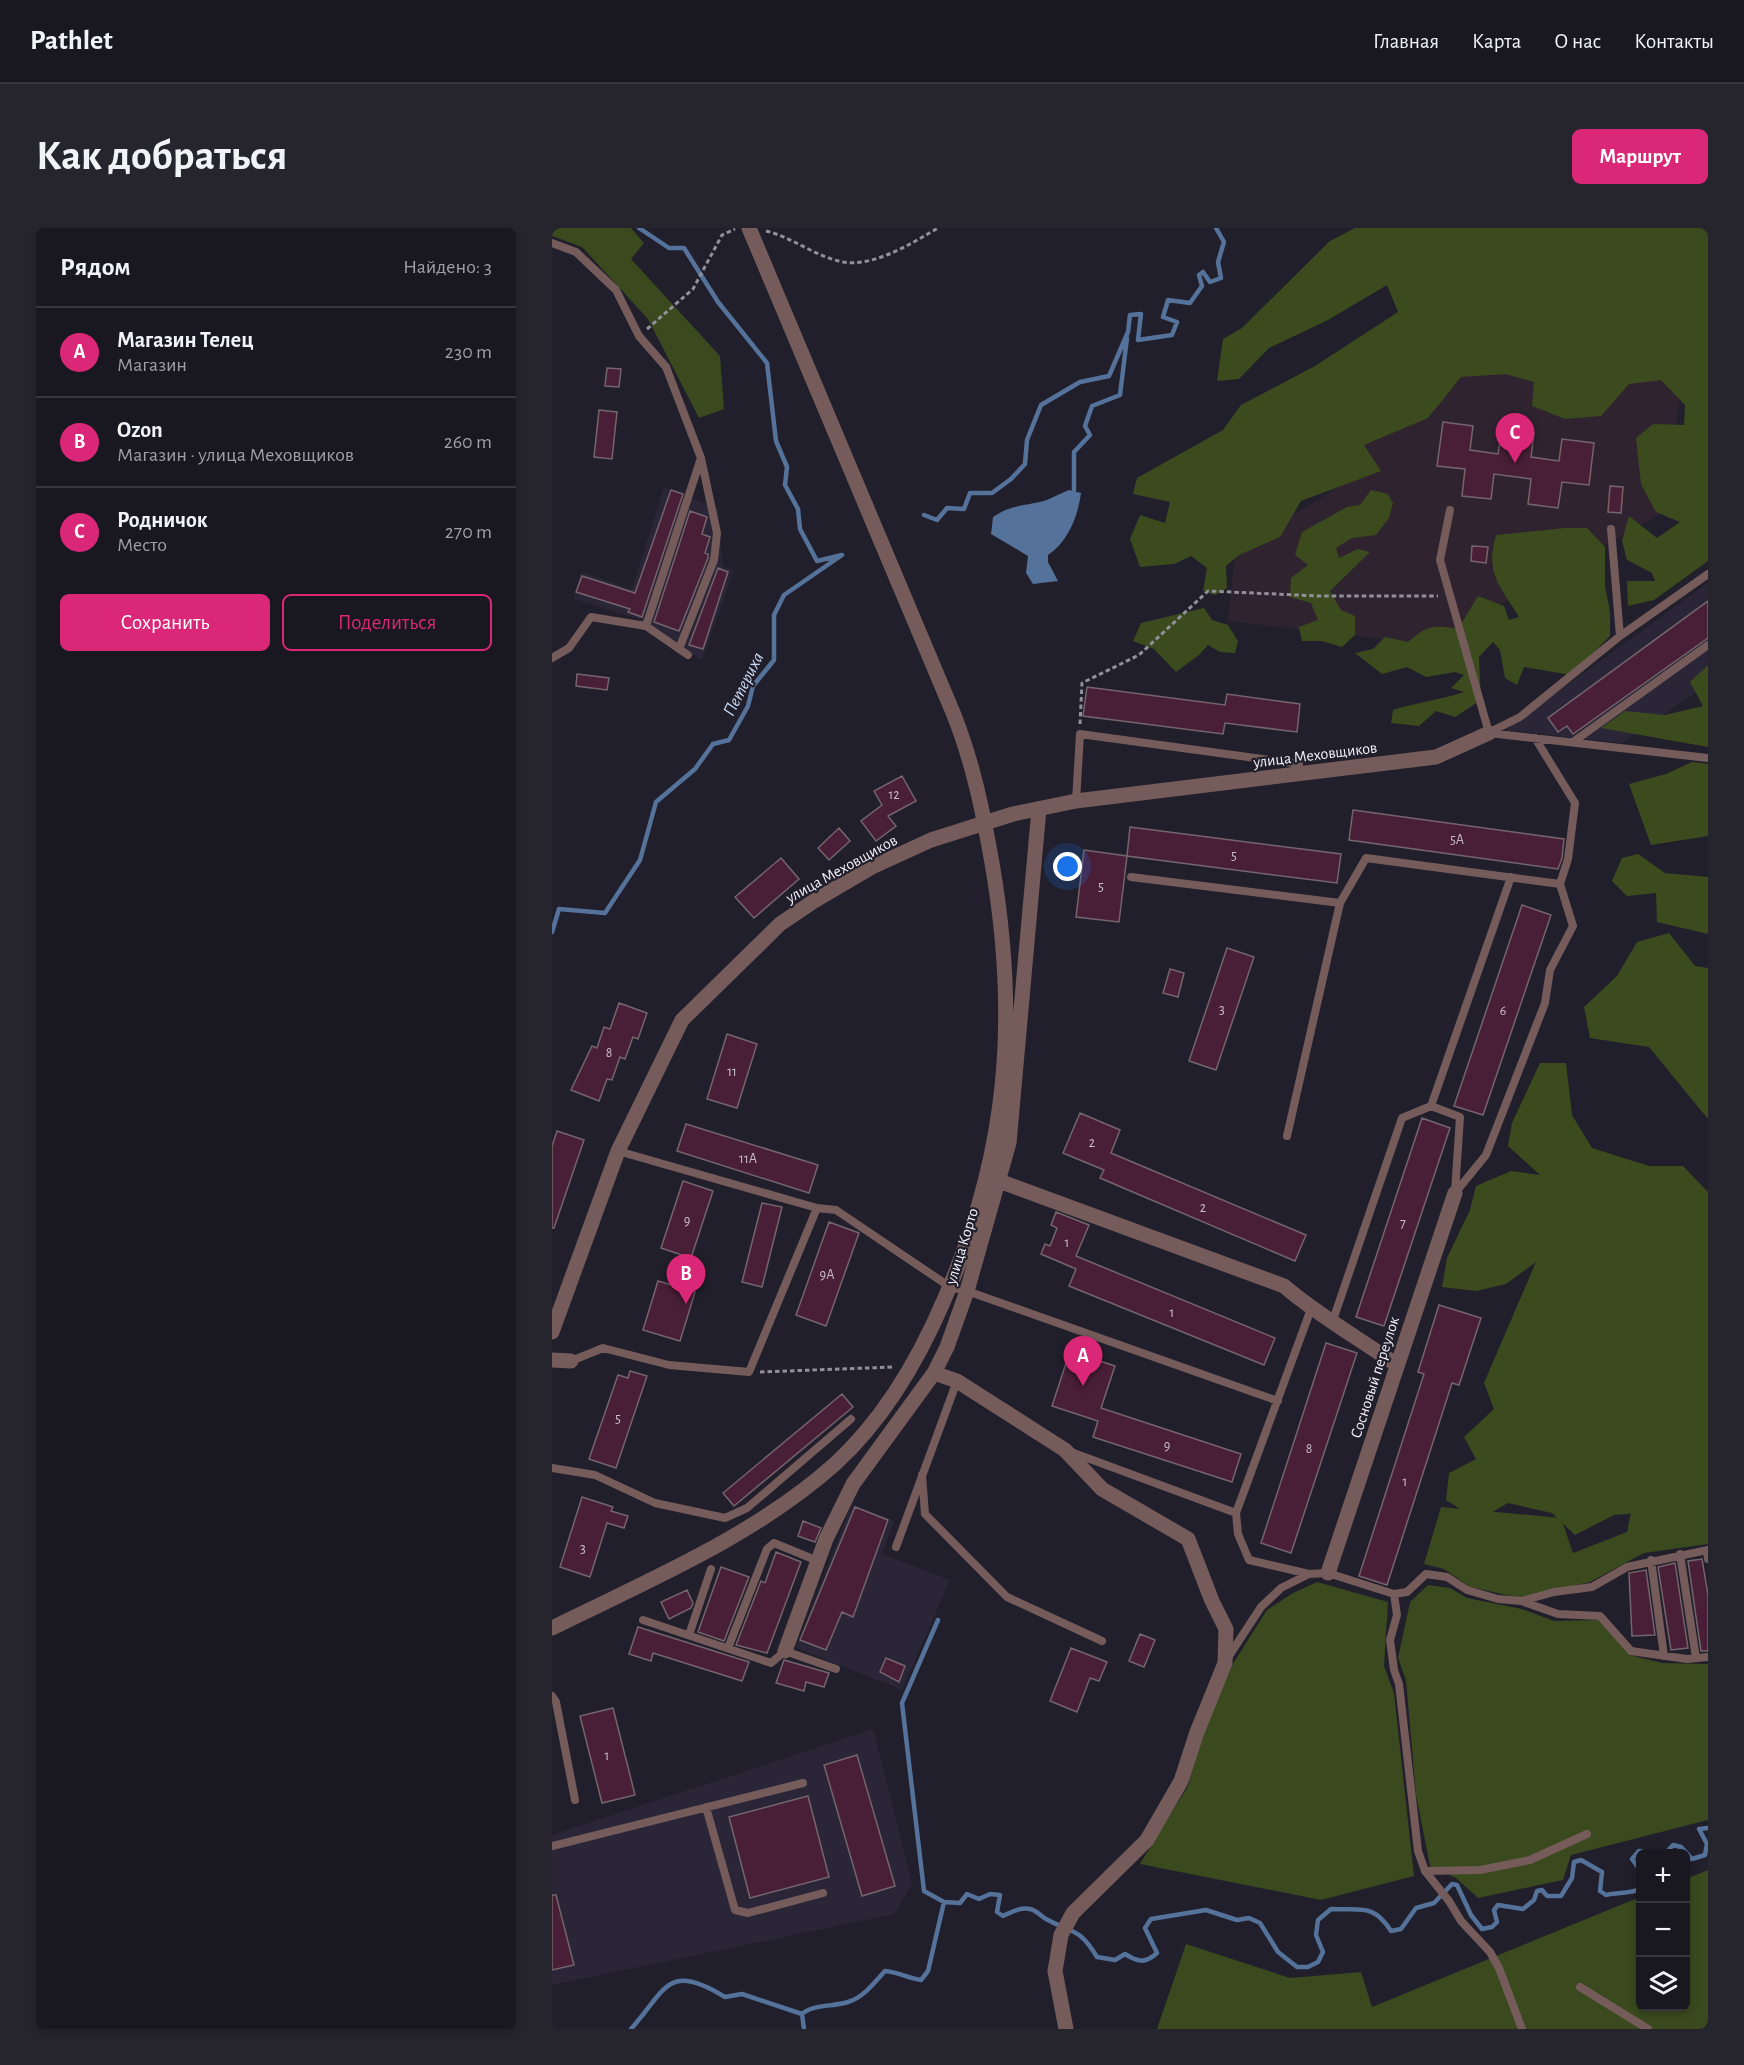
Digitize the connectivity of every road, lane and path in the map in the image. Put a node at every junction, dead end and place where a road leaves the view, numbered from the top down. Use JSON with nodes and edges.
{"nodes":[{"id":1,"x":749,"y":228,"type":"edge"},
{"id":2,"x":552,"y":243,"type":"edge"},
{"id":3,"x":701,"y":458,"type":"junction"},
{"id":4,"x":1450,"y":510,"type":"dead end"},
{"id":5,"x":1611,"y":529,"type":"dead end"},
{"id":6,"x":1708,"y":574,"type":"edge"},
{"id":7,"x":1448,"y":596,"type":"junction"},
{"id":8,"x":646,"y":626,"type":"junction"},
{"id":9,"x":1620,"y":636,"type":"junction"},
{"id":10,"x":1708,"y":645,"type":"edge"},
{"id":11,"x":679,"y":649,"type":"junction"},
{"id":12,"x":688,"y":655,"type":"dead end"},
{"id":13,"x":552,"y":658,"type":"edge"},
{"id":14,"x":1489,"y":733,"type":"junction"},
{"id":15,"x":1080,"y":734,"type":"junction"},
{"id":16,"x":1535,"y":738,"type":"junction"},
{"id":17,"x":1573,"y":742,"type":"junction"},
{"id":18,"x":1708,"y":758,"type":"edge"},
{"id":19,"x":1299,"y":764,"type":"dead end"},
{"id":20,"x":1076,"y":801,"type":"junction"},
{"id":21,"x":1040,"y":809,"type":"junction"},
{"id":22,"x":985,"y":821,"type":"junction"},
{"id":23,"x":1131,"y":877,"type":"dead end"},
{"id":24,"x":1511,"y":877,"type":"junction"},
{"id":25,"x":1560,"y":884,"type":"junction"},
{"id":26,"x":1340,"y":903,"type":"junction"},
{"id":27,"x":1431,"y":1106,"type":"junction"},
{"id":28,"x":1287,"y":1136,"type":"dead end"},
{"id":29,"x":618,"y":1151,"type":"junction"},
{"id":30,"x":999,"y":1181,"type":"junction"},
{"id":31,"x":1455,"y":1193,"type":"junction"},
{"id":32,"x":817,"y":1208,"type":"junction"},
{"id":33,"x":950,"y":1287,"type":"junction"},
{"id":34,"x":967,"y":1291,"type":"junction"},
{"id":35,"x":1311,"y":1309,"type":"junction"},
{"id":36,"x":1333,"y":1320,"type":"junction"},
{"id":37,"x":552,"y":1332,"type":"edge"},
{"id":38,"x":552,"y":1360,"type":"edge"},
{"id":39,"x":571,"y":1361,"type":"joint"},
{"id":40,"x":1397,"y":1365,"type":"junction"},
{"id":41,"x":912,"y":1366,"type":"junction"},
{"id":42,"x":749,"y":1372,"type":"junction"},
{"id":43,"x":934,"y":1373,"type":"junction"},
{"id":44,"x":957,"y":1381,"type":"junction"},
{"id":45,"x":1278,"y":1401,"type":"junction"},
{"id":46,"x":851,"y":1419,"type":"dead end"},
{"id":47,"x":1065,"y":1450,"type":"junction"},
{"id":48,"x":552,"y":1468,"type":"edge"},
{"id":49,"x":922,"y":1476,"type":"junction"},
{"id":50,"x":1236,"y":1513,"type":"junction"},
{"id":51,"x":896,"y":1547,"type":"dead end"},
{"id":52,"x":1708,"y":1553,"type":"edge"},
{"id":53,"x":1680,"y":1554,"type":"junction"},
{"id":54,"x":1651,"y":1560,"type":"junction"},
{"id":55,"x":818,"y":1561,"type":"junction"},
{"id":56,"x":711,"y":1569,"type":"dead end"},
{"id":57,"x":1328,"y":1573,"type":"junction"},
{"id":58,"x":1309,"y":1574,"type":"junction"},
{"id":59,"x":1394,"y":1594,"type":"junction"},
{"id":60,"x":1521,"y":1602,"type":"junction"},
{"id":61,"x":643,"y":1620,"type":"dead end"},
{"id":62,"x":552,"y":1628,"type":"edge"},
{"id":63,"x":689,"y":1635,"type":"junction"},
{"id":64,"x":1102,"y":1641,"type":"dead end"},
{"id":65,"x":728,"y":1648,"type":"junction"},
{"id":66,"x":785,"y":1651,"type":"junction"},
{"id":67,"x":1664,"y":1656,"type":"junction"},
{"id":68,"x":1708,"y":1657,"type":"edge"},
{"id":69,"x":1696,"y":1658,"type":"junction"},
{"id":70,"x":1225,"y":1663,"type":"junction"},
{"id":71,"x":836,"y":1669,"type":"dead end"},
{"id":72,"x":552,"y":1696,"type":"edge"},
{"id":73,"x":803,"y":1783,"type":"dead end"},
{"id":74,"x":575,"y":1800,"type":"dead end"},
{"id":75,"x":706,"y":1807,"type":"junction"},
{"id":76,"x":1587,"y":1834,"type":"dead end"},
{"id":77,"x":552,"y":1845,"type":"edge"},
{"id":78,"x":1425,"y":1871,"type":"junction"},
{"id":79,"x":823,"y":1893,"type":"dead end"},
{"id":80,"x":1580,"y":1987,"type":"dead end"},
{"id":81,"x":1066,"y":2029,"type":"edge"},
{"id":82,"x":1522,"y":2029,"type":"edge"},
{"id":83,"x":1648,"y":2029,"type":"edge"}],
"edges":[{"from":1,"to":22,"type":"street"},
{"from":2,"to":3,"type":"lane"},
{"from":3,"to":8,"type":"lane"},
{"from":3,"to":11,"type":"lane"},
{"from":4,"to":7,"type":"lane"},
{"from":5,"to":9,"type":"lane"},
{"from":6,"to":9,"type":"lane"},
{"from":7,"to":14,"type":"lane"},
{"from":7,"to":15,"type":"path"},
{"from":8,"to":11,"type":"lane"},
{"from":8,"to":13,"type":"lane"},
{"from":9,"to":14,"type":"lane"},
{"from":10,"to":17,"type":"lane"},
{"from":11,"to":12,"type":"lane"},
{"from":14,"to":16,"type":"lane"},
{"from":14,"to":20,"type":"street","name":"улица Меховщиков"},
{"from":15,"to":19,"type":"lane"},
{"from":15,"to":20,"type":"lane"},
{"from":16,"to":17,"type":"lane"},
{"from":16,"to":25,"type":"lane"},
{"from":17,"to":18,"type":"lane"},
{"from":20,"to":21,"type":"street","name":"улица Меховщиков"},
{"from":21,"to":22,"type":"street","name":"улица Меховщиков"},
{"from":21,"to":30,"type":"street","name":"улица Корто"},
{"from":22,"to":29,"type":"street","name":"улица Меховщиков"},
{"from":22,"to":33,"type":"street"},
{"from":23,"to":26,"type":"lane"},
{"from":24,"to":25,"type":"lane"},
{"from":24,"to":26,"type":"lane"},
{"from":24,"to":27,"type":"lane"},
{"from":25,"to":31,"type":"lane"},
{"from":26,"to":28,"type":"lane"},
{"from":27,"to":31,"type":"lane"},
{"from":27,"to":36,"type":"lane"},
{"from":29,"to":32,"type":"lane"},
{"from":29,"to":37,"type":"street","name":"улица Меховщиков"},
{"from":30,"to":34,"type":"street","name":"улица Корто"},
{"from":30,"to":35,"type":"street"},
{"from":31,"to":40,"type":"street","name":"Сосновый переулок"},
{"from":32,"to":33,"type":"lane"},
{"from":32,"to":42,"type":"lane"},
{"from":33,"to":34,"type":"lane"},
{"from":33,"to":41,"type":"street"},
{"from":34,"to":43,"type":"street","name":"улица Корто"},
{"from":34,"to":45,"type":"lane"},
{"from":35,"to":36,"type":"street"},
{"from":35,"to":45,"type":"lane"},
{"from":36,"to":40,"type":"street"},
{"from":38,"to":39,"type":"street"},
{"from":39,"to":42,"type":"lane"},
{"from":40,"to":57,"type":"street","name":"Сосновый переулок"},
{"from":41,"to":42,"type":"path"},
{"from":41,"to":62,"type":"street"},
{"from":43,"to":44,"type":"street"},
{"from":43,"to":55,"type":"street","name":"улица Корто"},
{"from":44,"to":47,"type":"street"},
{"from":44,"to":49,"type":"lane"},
{"from":45,"to":50,"type":"lane"},
{"from":46,"to":48,"type":"lane"},
{"from":47,"to":50,"type":"lane"},
{"from":47,"to":70,"type":"street"},
{"from":49,"to":51,"type":"lane"},
{"from":49,"to":64,"type":"lane"},
{"from":50,"to":58,"type":"lane"},
{"from":52,"to":53,"type":"lane"},
{"from":53,"to":54,"type":"lane"},
{"from":53,"to":69,"type":"lane"},
{"from":54,"to":60,"type":"lane"},
{"from":54,"to":67,"type":"lane"},
{"from":55,"to":65,"type":"lane"},
{"from":55,"to":66,"type":"street","name":"улица Корто"},
{"from":56,"to":63,"type":"lane"},
{"from":57,"to":58,"type":"lane"},
{"from":57,"to":59,"type":"lane"},
{"from":58,"to":70,"type":"lane"},
{"from":59,"to":60,"type":"lane"},
{"from":59,"to":78,"type":"lane"},
{"from":60,"to":67,"type":"lane"},
{"from":61,"to":63,"type":"lane"},
{"from":63,"to":65,"type":"lane"},
{"from":65,"to":66,"type":"lane"},
{"from":66,"to":71,"type":"lane"},
{"from":67,"to":69,"type":"lane"},
{"from":68,"to":69,"type":"lane"},
{"from":70,"to":81,"type":"street"},
{"from":72,"to":74,"type":"lane"},
{"from":73,"to":75,"type":"lane"},
{"from":75,"to":77,"type":"lane"},
{"from":75,"to":79,"type":"lane"},
{"from":76,"to":78,"type":"lane"},
{"from":78,"to":82,"type":"lane"},
{"from":80,"to":83,"type":"lane"}]}
